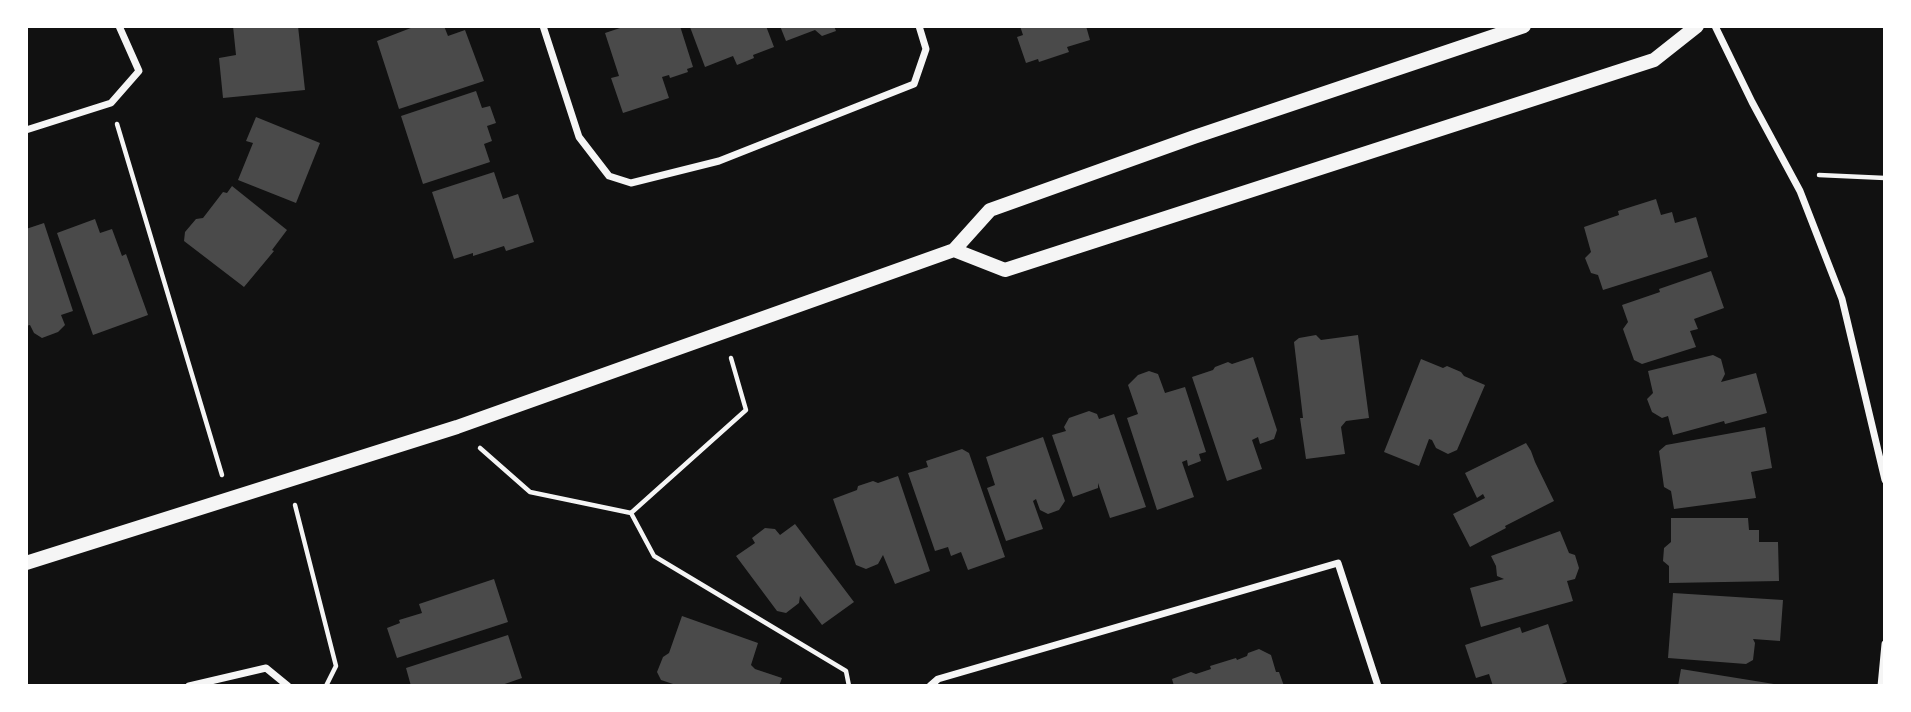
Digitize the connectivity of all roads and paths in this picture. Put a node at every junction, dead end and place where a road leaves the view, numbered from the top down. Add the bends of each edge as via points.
1 (119, 26) edge
2 (543, 26) edge
3 (919, 26) edge
4 (1524, 26) edge
5 (1697, 26) edge
6 (1715, 26) edge
7 (111, 103) junction
8 (26, 130) edge
9 (1885, 178) edge
10 (1800, 191) junction
11 (954, 250) junction
12 (723, 333) junction
13 (457, 427) junction
14 (289, 480) junction
15 (1885, 480) edge
16 (229, 499) junction
17 (631, 513) junction
18 (26, 563) edge
19 (1885, 644) edge
20 (189, 686) edge
21 (288, 686) edge
22 (326, 686) edge
23 (849, 686) edge
24 (930, 686) edge
25 (1378, 686) edge
26 (1881, 686) edge

1 - 7 street via 139,71
2 - 3 street via 579,137 609,176 631,183 719,161 914,84 926,49
4 - 11 main road via 990,210
5 - 11 main road via 1654,60 1005,270
6 - 10 street
7 - 8 street
7 - 16 path
9 - 10 path via 1818,175
10 - 15 street via 1842,299
11 - 12 main road
12 - 13 main road
12 - 17 path via 746,410
13 - 14 main road
13 - 17 path via 530,492
14 - 16 main road
14 - 22 path via 336,666
16 - 18 main road
17 - 23 path via 654,556 846,671
19 - 26 street
20 - 21 street via 266,668
24 - 25 street via 938,679 1338,563

